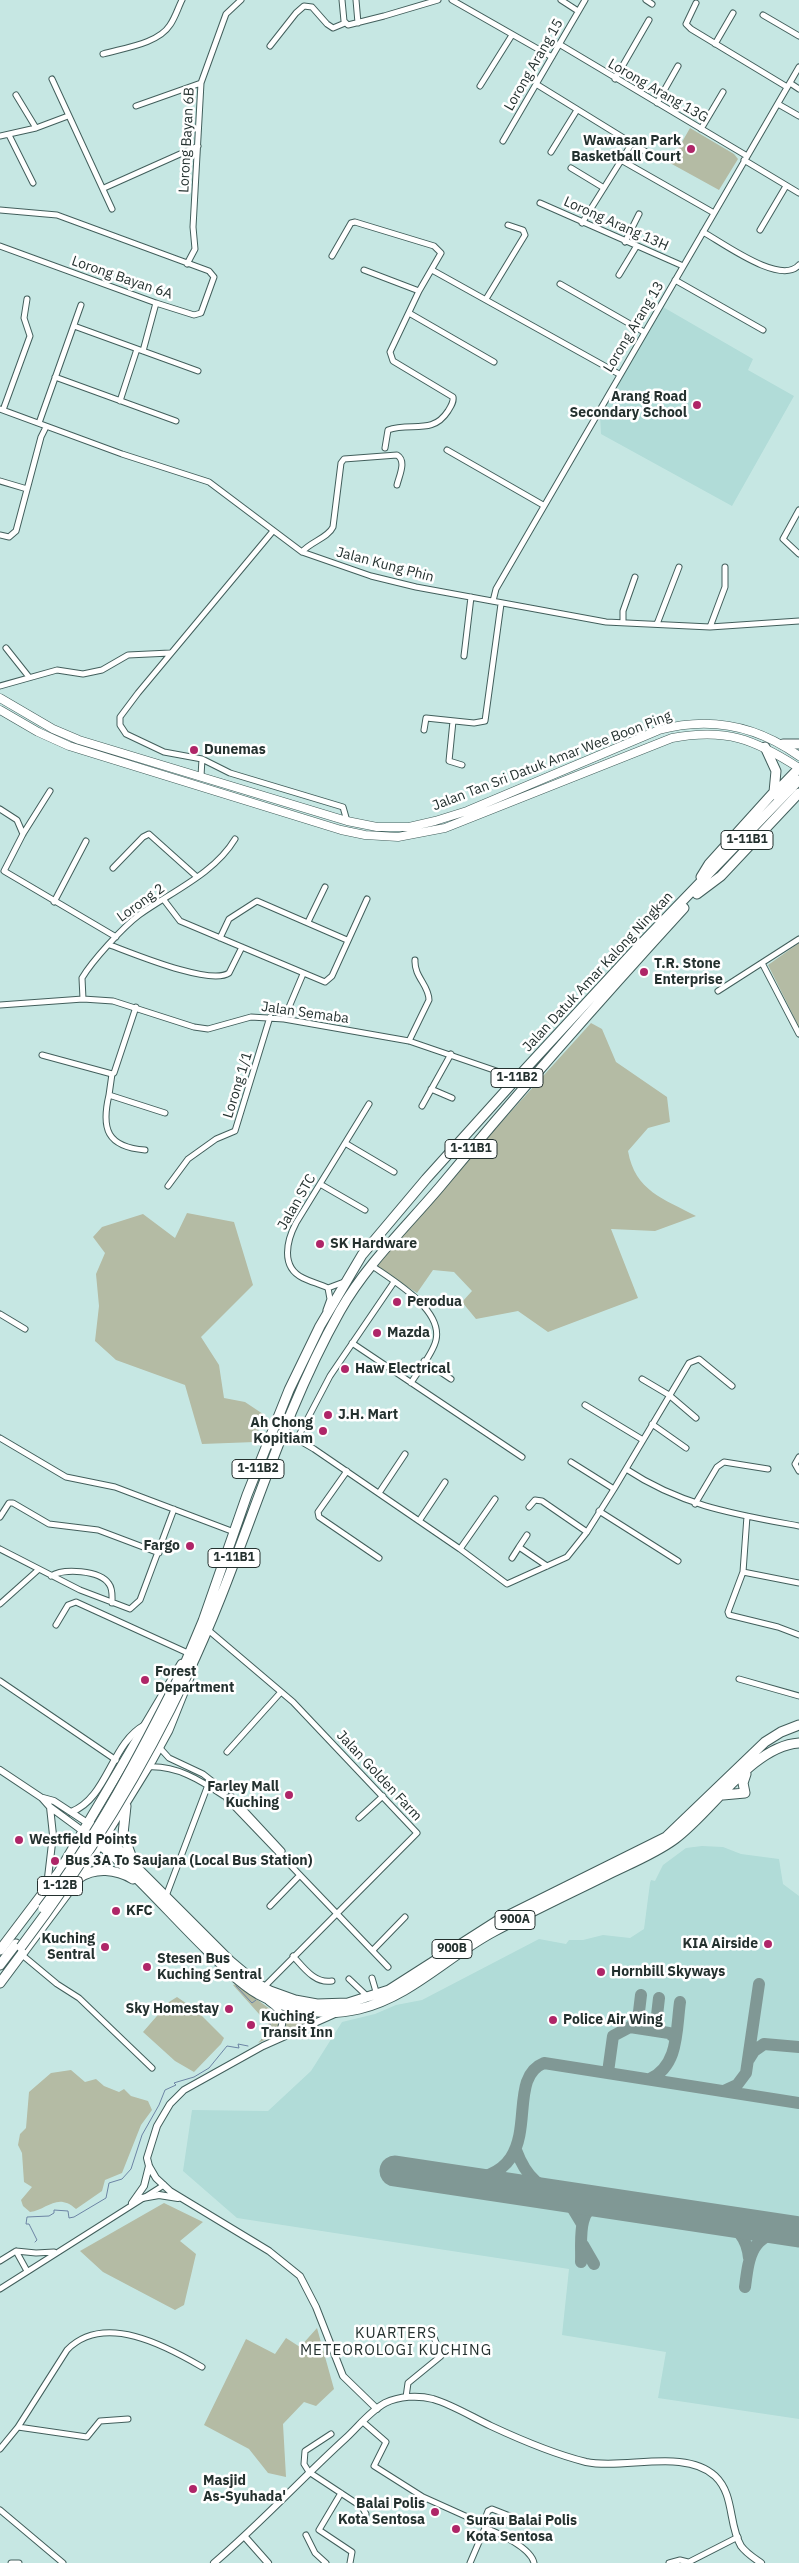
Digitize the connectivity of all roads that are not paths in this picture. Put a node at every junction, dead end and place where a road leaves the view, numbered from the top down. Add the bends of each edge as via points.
1 (182, 0) edge
2 (241, 0) edge
3 (342, 0) edge
4 (356, 0) edge
5 (438, 0) edge
6 (452, 0) edge
7 (561, 0) edge
8 (584, 0) edge
9 (646, 0) edge
10 (696, 3) dead end
11 (652, 4) dead end
12 (578, 11) junction
13 (733, 13) dead end
14 (763, 15) dead end
15 (649, 20) dead end
16 (345, 23) junction
17 (358, 23) junction
18 (512, 35) junction
19 (799, 36) edge
20 (559, 44) junction
21 (715, 44) junction
22 (270, 46) dead end
23 (103, 54) dead end
24 (552, 57) junction
25 (678, 66) dead end
26 (799, 67) edge
27 (52, 79) dead end
28 (615, 79) junction
29 (201, 83) junction
30 (536, 84) junction
31 (789, 85) junction
32 (480, 86) dead end
33 (799, 89) edge
34 (723, 92) dead end
35 (16, 95) dead end
36 (656, 103) junction
37 (778, 104) junction
38 (136, 106) dead end
39 (577, 110) junction
40 (68, 116) junction
41 (799, 116) edge
42 (36, 128) junction
43 (700, 129) junction
44 (9, 135) junction
45 (0, 136) edge
46 (503, 141) dead end
47 (632, 143) junction
48 (198, 146) junction
49 (551, 152) dead end
50 (656, 158) dead end
51 (746, 158) junction
52 (622, 160) junction
53 (571, 168) dead end
54 (33, 183) dead end
55 (786, 186) junction
56 (104, 188) junction
57 (604, 188) junction
58 (799, 193) edge
59 (540, 203) dead end
60 (112, 209) dead end
61 (0, 210) edge
62 (714, 213) junction
63 (639, 214) dead end
64 (582, 223) junction
65 (508, 225) dead end
66 (760, 230) dead end
67 (703, 232) junction
68 (625, 242) junction
69 (0, 246) edge
70 (636, 247) junction
71 (332, 256) dead end
72 (187, 264) junction
73 (798, 265) edge
74 (683, 266) junction
75 (364, 270) dead end
76 (432, 270) junction
77 (619, 275) dead end
78 (675, 280) junction
79 (560, 284) dead end
80 (419, 291) junction
81 (27, 299) dead end
82 (486, 299) junction
83 (156, 303) junction
84 (81, 305) dead end
85 (409, 313) junction
86 (74, 326) junction
87 (763, 330) dead end
88 (644, 332) junction
89 (137, 349) junction
90 (143, 351) junction
91 (494, 362) dead end
92 (198, 372) dead end
93 (618, 374) junction
94 (55, 377) junction
95 (120, 401) junction
96 (2, 410) edge
97 (176, 421) dead end
98 (38, 423) junction
99 (46, 427) junction
100 (385, 448) dead end
101 (447, 450) dead end
102 (0, 481) edge
103 (397, 485) dead end
104 (27, 489) junction
105 (543, 505) junction
106 (799, 510) edge
107 (273, 531) junction
108 (0, 535) edge
109 (302, 552) junction
110 (799, 554) edge
111 (679, 567) dead end
112 (725, 567) dead end
113 (635, 577) dead end
114 (471, 598) junction
115 (493, 602) junction
116 (501, 604) junction
117 (799, 621) edge
118 (623, 622) junction
119 (657, 624) junction
120 (710, 628) junction
121 (6, 648) dead end
122 (170, 653) junction
123 (464, 656) dead end
124 (29, 677) junction
125 (0, 686) edge
126 (0, 698) edge
127 (0, 710) edge
128 (453, 721) junction
129 (424, 730) dead end
130 (783, 744) junction
131 (799, 744) edge
132 (765, 747) junction
133 (799, 756) edge
134 (202, 759) junction
135 (462, 765) dead end
136 (799, 768) edge
137 (201, 776) junction
138 (799, 780) edge
139 (799, 787) edge
140 (50, 792) dead end
141 (799, 793) edge
142 (766, 802) junction
143 (799, 804) edge
144 (0, 808) edge
145 (780, 813) junction
146 (348, 822) junction
147 (23, 834) junction
148 (235, 839) dead end
149 (86, 842) dead end
150 (113, 868) dead end
151 (197, 877) junction
152 (325, 888) dead end
153 (695, 892) junction
154 (367, 899) dead end
155 (164, 900) junction
156 (54, 902) junction
157 (308, 922) junction
158 (116, 937) junction
159 (220, 938) junction
160 (799, 938) edge
161 (347, 940) junction
162 (110, 945) junction
163 (242, 946) junction
164 (415, 960) dead end
165 (762, 963) junction
166 (303, 974) junction
167 (718, 991) dead end
168 (83, 999) junction
169 (0, 1005) edge
170 (136, 1007) junction
171 (270, 1017) junction
172 (284, 1018) junction
173 (799, 1034) edge
174 (409, 1041) junction
175 (451, 1054) junction
176 (42, 1055) dead end
177 (112, 1074) junction
178 (517, 1078) junction
179 (431, 1089) junction
180 (109, 1095) junction
181 (452, 1098) dead end
182 (369, 1104) dead end
183 (422, 1106) dead end
184 (165, 1113) dead end
185 (345, 1143) junction
186 (144, 1150) dead end
187 (394, 1172) dead end
188 (426, 1179) junction
189 (320, 1184) junction
190 (168, 1186) dead end
191 (437, 1190) junction
192 (365, 1210) dead end
193 (371, 1265) junction
194 (351, 1274) junction
195 (394, 1282) junction
196 (328, 1288) junction
197 (0, 1314) edge
198 (320, 1326) junction
199 (25, 1329) dead end
200 (352, 1343) junction
201 (424, 1361) junction
202 (451, 1379) dead end
203 (642, 1379) dead end
204 (411, 1383) junction
205 (732, 1386) dead end
206 (669, 1395) junction
207 (585, 1405) dead end
208 (696, 1418) dead end
209 (652, 1424) junction
210 (283, 1431) junction
211 (0, 1438) edge
212 (294, 1438) junction
213 (642, 1440) junction
214 (279, 1441) junction
215 (686, 1448) dead end
216 (405, 1454) dead end
217 (522, 1457) dead end
218 (798, 1458) edge
219 (571, 1462) dead end
220 (626, 1469) junction
221 (768, 1469) dead end
222 (347, 1471) junction
223 (799, 1471) edge
224 (445, 1482) dead end
225 (614, 1489) junction
226 (379, 1493) junction
227 (495, 1499) dead end
228 (694, 1504) junction
229 (529, 1507) dead end
230 (174, 1509) junction
231 (600, 1511) junction
232 (747, 1516) junction
233 (0, 1517) edge
234 (419, 1520) junction
235 (799, 1526) edge
236 (234, 1532) junction
237 (587, 1532) junction
238 (527, 1535) dead end
239 (520, 1547) junction
240 (460, 1549) junction
241 (0, 1550) edge
242 (159, 1552) junction
243 (379, 1558) dead end
244 (512, 1558) dead end
245 (678, 1561) dead end
246 (547, 1566) junction
247 (38, 1570) junction
248 (743, 1572) junction
249 (51, 1576) junction
250 (799, 1583) edge
251 (112, 1603) junction
252 (0, 1604) edge
253 (56, 1625) dead end
254 (207, 1629) junction
255 (799, 1635) edge
256 (192, 1657) junction
257 (739, 1679) dead end
258 (0, 1681) edge
259 (281, 1692) junction
260 (799, 1696) edge
261 (146, 1724) junction
262 (799, 1726) edge
263 (799, 1743) edge
264 (785, 1745) junction
265 (160, 1747) junction
266 (229, 1749) dead end
267 (799, 1749) edge
268 (116, 1760) junction
269 (173, 1761) junction
270 (147, 1767) junction
271 (169, 1768) junction
272 (0, 1770) edge
273 (747, 1771) junction
274 (208, 1785) junction
275 (722, 1795) junction
276 (227, 1796) junction
277 (383, 1796) junction
278 (42, 1798) junction
279 (127, 1801) junction
280 (102, 1802) junction
281 (50, 1807) junction
282 (71, 1812) junction
283 (118, 1814) junction
284 (359, 1818) dead end
285 (86, 1828) junction
286 (79, 1840) junction
287 (103, 1840) junction
288 (136, 1867) junction
289 (300, 1875) junction
290 (77, 1880) junction
291 (143, 1886) junction
292 (47, 1887) junction
293 (166, 1896) junction
294 (270, 1906) dead end
295 (336, 1913) junction
296 (405, 1917) dead end
297 (187, 1918) junction
298 (199, 1942) junction
299 (0, 1950) edge
300 (373, 1950) junction
301 (21, 1954) junction
302 (293, 1956) junction
303 (0, 1965) edge
304 (388, 1967) dead end
305 (0, 1975) edge
306 (372, 1978) dead end
307 (348, 1979) dead end
308 (332, 1981) dead end
309 (0, 1983) edge
310 (264, 1987) junction
311 (250, 1988) junction
312 (372, 1996) junction
313 (338, 2012) junction
314 (276, 2040) junction
315 (152, 2068) dead end
316 (149, 2166) junction
317 (164, 2185) junction
318 (142, 2198) junction
319 (182, 2198) junction
320 (132, 2203) junction
321 (16, 2250) junction
322 (57, 2252) junction
323 (0, 2261) edge
324 (27, 2271) junction
325 (0, 2289) edge
326 (432, 2332) dead end
327 (202, 2367) dead end
328 (406, 2397) junction
329 (377, 2409) junction
330 (128, 2419) dead end
331 (363, 2422) junction
332 (18, 2427) junction
333 (331, 2434) dead end
334 (0, 2449) edge
335 (309, 2472) junction
336 (341, 2493) junction
337 (0, 2510) edge
338 (515, 2518) dead end
339 (365, 2522) dead end
340 (484, 2526) junction
341 (306, 2536) dead end
342 (245, 2537) junction
343 (738, 2537) junction
344 (687, 2562) edge
345 (12, 2563) edge
346 (19, 2563) edge
347 (62, 2563) edge
348 (214, 2563) edge
349 (268, 2563) edge
350 (326, 2563) edge
351 (350, 2563) edge
352 (470, 2563) edge
353 (534, 2563) edge
354 (669, 2563) edge
355 (761, 2563) edge

1 - 23 street via 164,32 155,38
2 - 29 street, Lorong Bayan 6B via 226,14
3 - 16 street
4 - 17 street
5 - 17 street
6 - 18 street
7 - 12 street
8 - 12 street, Lorong Arang 15
9 - 11 street
10 - 21 street via 686,24
12 - 20 street, Lorong Arang 15
13 - 21 street
14 - 19 street
15 - 28 street
16 - 17 street
16 - 22 street via 334,28 326,24 312,7 304,6
18 - 24 street
18 - 32 street
20 - 24 street, Lorong Arang 15
20 - 28 street, Lorong Arang 13G
21 - 31 street
24 - 30 street, Lorong Arang 15
25 - 36 street
26 - 31 street, Lorong Arang 13
27 - 40 street
28 - 36 street, Lorong Arang 13G
29 - 38 street
29 - 48 street, Lorong Bayan 6B
30 - 39 street
30 - 46 street, Lorong Arang 15
31 - 33 street
31 - 37 street, Lorong Arang 13
34 - 43 street
35 - 42 street
36 - 43 street, Lorong Arang 13G
37 - 41 street
37 - 51 street, Lorong Arang 13
39 - 47 street
39 - 49 street
40 - 42 street
40 - 56 street
42 - 44 street
43 - 51 street, Lorong Arang 13G
44 - 45 street
44 - 54 street
47 - 50 street
47 - 52 street
48 - 56 street
48 - 72 street, Lorong Bayan 6B via 193,227 195,250
51 - 55 street, Lorong Arang 13G
51 - 62 street, Lorong Arang 13
52 - 57 street
52 - 62 street
53 - 57 street
55 - 58 street, Lorong Arang 13G
55 - 66 street
56 - 60 street
57 - 64 street
59 - 64 street, Lorong Arang 13H
61 - 72 street via 57,215
62 - 67 street, Lorong Arang 13
63 - 68 street
64 - 68 street, Lorong Arang 13H
65 - 82 street via 523,230 525,235
67 - 73 street via 780,273
67 - 74 street, Lorong Arang 13
68 - 70 street, Lorong Arang 13H
69 - 83 street, Lorong Bayan 6A
70 - 74 street, Lorong Arang 13H
70 - 77 street
71 - 76 street via 347,228 355,222 439,249 441,253
72 - 83 street, Lorong Bayan 6A via 209,271 214,277 199,315
74 - 78 street, Lorong Arang 13
75 - 80 street
76 - 80 street
76 - 82 street
78 - 87 street
78 - 88 street, Lorong Arang 13
79 - 88 street
80 - 85 street
81 - 96 street via 24,318 30,336
82 - 93 street
83 - 90 street
84 - 86 street
85 - 91 street
85 - 100 street via 390,352 393,361 454,399 442,421 388,430
86 - 89 street
86 - 94 street
88 - 93 street, Lorong Arang 13
89 - 90 street
89 - 95 street
90 - 92 street
93 - 105 street, Lorong Arang 13
94 - 95 street
94 - 98 street
95 - 97 street
96 - 98 street, Jalan Kung Phin
98 - 99 street, Jalan Kung Phin
99 - 104 street
99 - 107 street, Jalan Kung Phin via 209,482
101 - 105 street
102 - 104 street
103 - 109 street via 402,461 396,455 344,459 333,527
104 - 108 street via 14,535
105 - 115 street, Lorong Arang 13 via 496,589
106 - 110 street via 783,539
107 - 109 street, Jalan Kung Phin
107 - 122 street
109 - 114 street, Jalan Kung Phin via 371,576
111 - 119 street
112 - 120 street via 724,587
113 - 118 street via 622,610
114 - 115 street, Jalan Kung Phin
114 - 123 street
115 - 116 street, Jalan Kung Phin
116 - 118 street, Jalan Kung Phin
116 - 128 street via 485,720 474,723
117 - 120 street, Jalan Kung Phin
118 - 119 street, Jalan Kung Phin
119 - 120 street, Jalan Kung Phin
121 - 124 street
122 - 124 street via 128,655 102,670 83,674 57,670
122 - 134 street via 120,717 120,725 126,734 164,752
124 - 125 street
126 - 137 main road, Jalan Tan Sri Datuk Amar Wee Boon Ping via 53,729
127 - 132 main road, Jalan Tan Sri Datuk Amar Wee Boon Ping via 69,746 342,830 382,836 412,836 460,824 672,738 723,734
128 - 129 street via 426,718
128 - 135 street via 449,761
130 - 131 highway
130 - 133 main road, Jalan Tan Sri Datuk Amar Wee Boon Ping
130 - 146 main road, Jalan Tan Sri Datuk Amar Wee Boon Ping via 746,728 722,724 680,724 435,821 409,827 377,827
132 - 136 main road, Jalan Tan Sri Datuk Amar Wee Boon Ping
132 - 142 highway via 776,771 774,792
134 - 137 street
134 - 146 street via 230,773 344,808
136 - 142 highway
137 - 146 main road, Jalan Tan Sri Datuk Amar Wee Boon Ping
138 - 153 highway, Jalan Datuk Amar Kalong Ningkan / 1-11B2
139 - 153 highway, Jalan Datuk Amar Kalong Ningkan / 1-11B1
140 - 147 street
141 - 145 highway
142 - 153 highway via 709,864
143 - 145 highway
144 - 147 street via 17,820
145 - 153 highway via 722,876
147 - 156 street via 4,871
148 - 151 street, Lorong 2 via 228,851
149 - 156 street
150 - 151 street via 149,834
151 - 155 street, Lorong 2
152 - 157 street
153 - 178 highway, Jalan Datuk Amar Kalong Ningkan / 1-11B2
153 - 191 highway, Jalan Datuk Amar Kalong Ningkan / 1-11B1
154 - 161 street
155 - 158 street, Lorong 2 via 138,916
155 - 159 street via 180,920
156 - 158 street
157 - 159 street via 257,901 229,919
157 - 161 street
158 - 162 street, Lorong 2
159 - 163 street
160 - 165 street
161 - 166 street via 329,980
162 - 163 street via 184,972 219,977 229,973
162 - 168 street, Lorong 2 via 82,978
163 - 166 street
164 - 174 street via 429,1000
165 - 167 street
165 - 173 street
166 - 172 street
168 - 169 street, Jalan Semaba
168 - 170 street, Jalan Semaba
170 - 171 street, Jalan Semaba via 208,1029 251,1017
170 - 177 street
171 - 172 street, Jalan Semaba
171 - 190 street, Lorong 1/1 via 235,1131 216,1139 188,1159
172 - 174 street, Jalan Semaba
174 - 175 street, Jalan Semaba
175 - 178 street, Jalan Semaba
175 - 179 street
176 - 177 street
177 - 180 street
178 - 188 highway, Jalan Datuk Amar Kalong Ningkan / 1-11B2
179 - 181 street
179 - 183 street
180 - 184 street
180 - 186 street via 105,1113 108,1132 120,1145
182 - 185 street, Jalan STC
185 - 187 street
185 - 189 street, Jalan STC
188 - 191 highway via 408,1204 408,1211 416,1210
188 - 194 highway, Jalan Datuk Amar Kalong Ningkan / 1-11B2 via 369,1246
189 - 192 street
189 - 196 street, Jalan STC via 290,1235 288,1258 298,1275
191 - 193 highway, Jalan Datuk Amar Kalong Ningkan / 1-11B1
193 - 195 street
193 - 210 highway, Jalan Datuk Amar Kalong Ningkan / 1-11B1 via 341,1308 314,1357
194 - 196 street via 344,1282
194 - 198 highway, Jalan Datuk Amar Kalong Ningkan / 1-11B2
195 - 200 street
195 - 201 street via 418,1299 437,1331 436,1342
196 - 198 street via 330,1298
197 - 199 street
198 - 236 highway, Jalan Datuk Amar Kalong Ningkan / 1-11B2 via 289,1390
200 - 204 street
200 - 212 street
201 - 202 street
201 - 204 street
203 - 206 street
204 - 217 street
205 - 206 street via 699,1359 694,1359 688,1363
206 - 208 street
206 - 209 street
207 - 213 street
209 - 213 street
209 - 215 street
210 - 212 street
210 - 214 highway, Jalan Datuk Amar Kalong Ningkan / 1-11B1
211 - 230 street via 66,1477 115,1487
212 - 214 street
212 - 222 street
213 - 220 street
214 - 254 highway, Jalan Datuk Amar Kalong Ningkan / 1-11B1
216 - 226 street
218 - 223 street via 795,1464
219 - 225 street
220 - 225 street
220 - 228 street via 665,1492
221 - 228 street via 724,1462 717,1467
222 - 226 street
222 - 243 street via 318,1512 319,1517
224 - 234 street
225 - 231 street
226 - 234 street
227 - 240 street
228 - 232 street
229 - 237 street via 535,1500 542,1501
230 - 236 street
230 - 242 street
231 - 237 street
231 - 245 street
232 - 235 street
232 - 248 street
233 - 242 street via 13,1503 49,1524 98,1530
234 - 240 street
236 - 256 highway, Jalan Datuk Amar Kalong Ningkan / 1-11B2
237 - 246 street via 565,1558
238 - 239 street
239 - 244 street
239 - 246 street
240 - 246 street via 508,1584
241 - 247 street
242 - 251 street via 138,1604 126,1608
247 - 249 street
247 - 252 street
248 - 250 street
248 - 255 street via 728,1612 732,1617
249 - 251 street
249 - 251 street via 68,1570 103,1578 110,1585
253 - 256 street via 68,1605 76,1602
254 - 256 highway, Jalan Datuk Amar Kalong Ningkan / 1-11B1
254 - 259 street, Jalan Golden Farm
256 - 261 highway via 177,1669
256 - 265 highway via 186,1688
256 - 287 highway, Jalan Datuk Amar Kalong Ningkan / 1-11B2, bridge via 159,1734
257 - 260 street
258 - 268 street
259 - 266 street
259 - 277 street, Jalan Golden Farm
261 - 268 street via 134,1732
261 - 280 highway
262 - 312 highway, 900B via 765,1742 666,1837 497,1921 405,1980
263 - 264 highway, 900A
264 - 267 highway
264 - 273 highway, 900A via 764,1755
265 - 269 street
265 - 270 highway
268 - 282 street via 86,1803
269 - 271 street via 168,1764
269 - 276 street via 202,1774
270 - 271 street
270 - 279 highway
271 - 274 street
272 - 278 street
273 - 275 highway, 900A
273 - 275 highway via 744,1793
274 - 276 street
274 - 293 street
275 - 313 highway, 900A via 682,1834 662,1847 490,1934 387,2000
276 - 289 street
277 - 284 street
277 - 295 street, Jalan Golden Farm via 417,1833
278 - 281 street
278 - 282 street via 54,1801
279 - 283 highway
279 - 288 highway via 123,1834
280 - 283 highway via 108,1815
280 - 285 highway
281 - 285 street
281 - 292 street via 53,1835
282 - 285 street
283 - 287 highway
285 - 286 highway
285 - 287 highway, 900B
286 - 287 highway
286 - 292 highway
287 - 288 highway, 900B
287 - 290 highway
287 - 291 highway, 900A
287 - 303 highway, 1-12B, bridge via 61,1885
287 - 305 highway, bridge
288 - 293 highway, 900B
289 - 294 street
289 - 295 street
290 - 291 highway via 90,1872 107,1871 124,1874
290 - 301 highway
291 - 298 highway, 900A
292 - 299 highway
293 - 297 highway, 900B
295 - 300 street
295 - 302 street, Jalan Golden Farm
296 - 300 street
297 - 298 highway via 200,1936
297 - 310 highway, 900B via 230,1961
298 - 311 highway, 900A
300 - 304 street
301 - 309 highway
301 - 315 street via 79,1998
302 - 308 street via 317,1980
302 - 310 street, Jalan Golden Farm
306 - 312 street
307 - 312 street
310 - 312 highway, 900B via 285,1997 317,2004 336,2004
311 - 313 highway, 900A via 285,2006 312,2012
311 - 314 street via 280,2012 283,2027
313 - 314 street
314 - 316 street via 191,2086 170,2104 152,2139 147,2158
316 - 317 street
316 - 320 street via 144,2186
317 - 318 street
317 - 319 street
318 - 319 street via 159,2195
318 - 320 street
319 - 329 street via 269,2251 300,2276 343,2376
320 - 322 street
321 - 322 street
321 - 323 street
321 - 324 street
322 - 324 street
324 - 325 street
326 - 328 street via 440,2356 408,2383
327 - 332 street via 129,2334 92,2336 78,2341 68,2350
328 - 329 street via 389,2401
328 - 343 street via 446,2404 528,2443 585,2462 620,2465 671,2462 707,2471 724,2489
329 - 331 street
330 - 332 street via 100,2421 87,2437
331 - 335 street
331 - 340 street via 386,2442 373,2465 423,2497
332 - 334 street
333 - 335 street via 305,2451 304,2464
335 - 336 street
335 - 342 street
336 - 339 street via 362,2507 366,2514
336 - 351 street via 319,2530 352,2552
337 - 347 street
338 - 340 street via 488,2511
340 - 352 street
340 - 353 street via 524,2550
341 - 350 street via 315,2554
342 - 348 street
342 - 349 street
343 - 344 street
343 - 355 street via 741,2546
344 - 354 street
345 - 346 street

